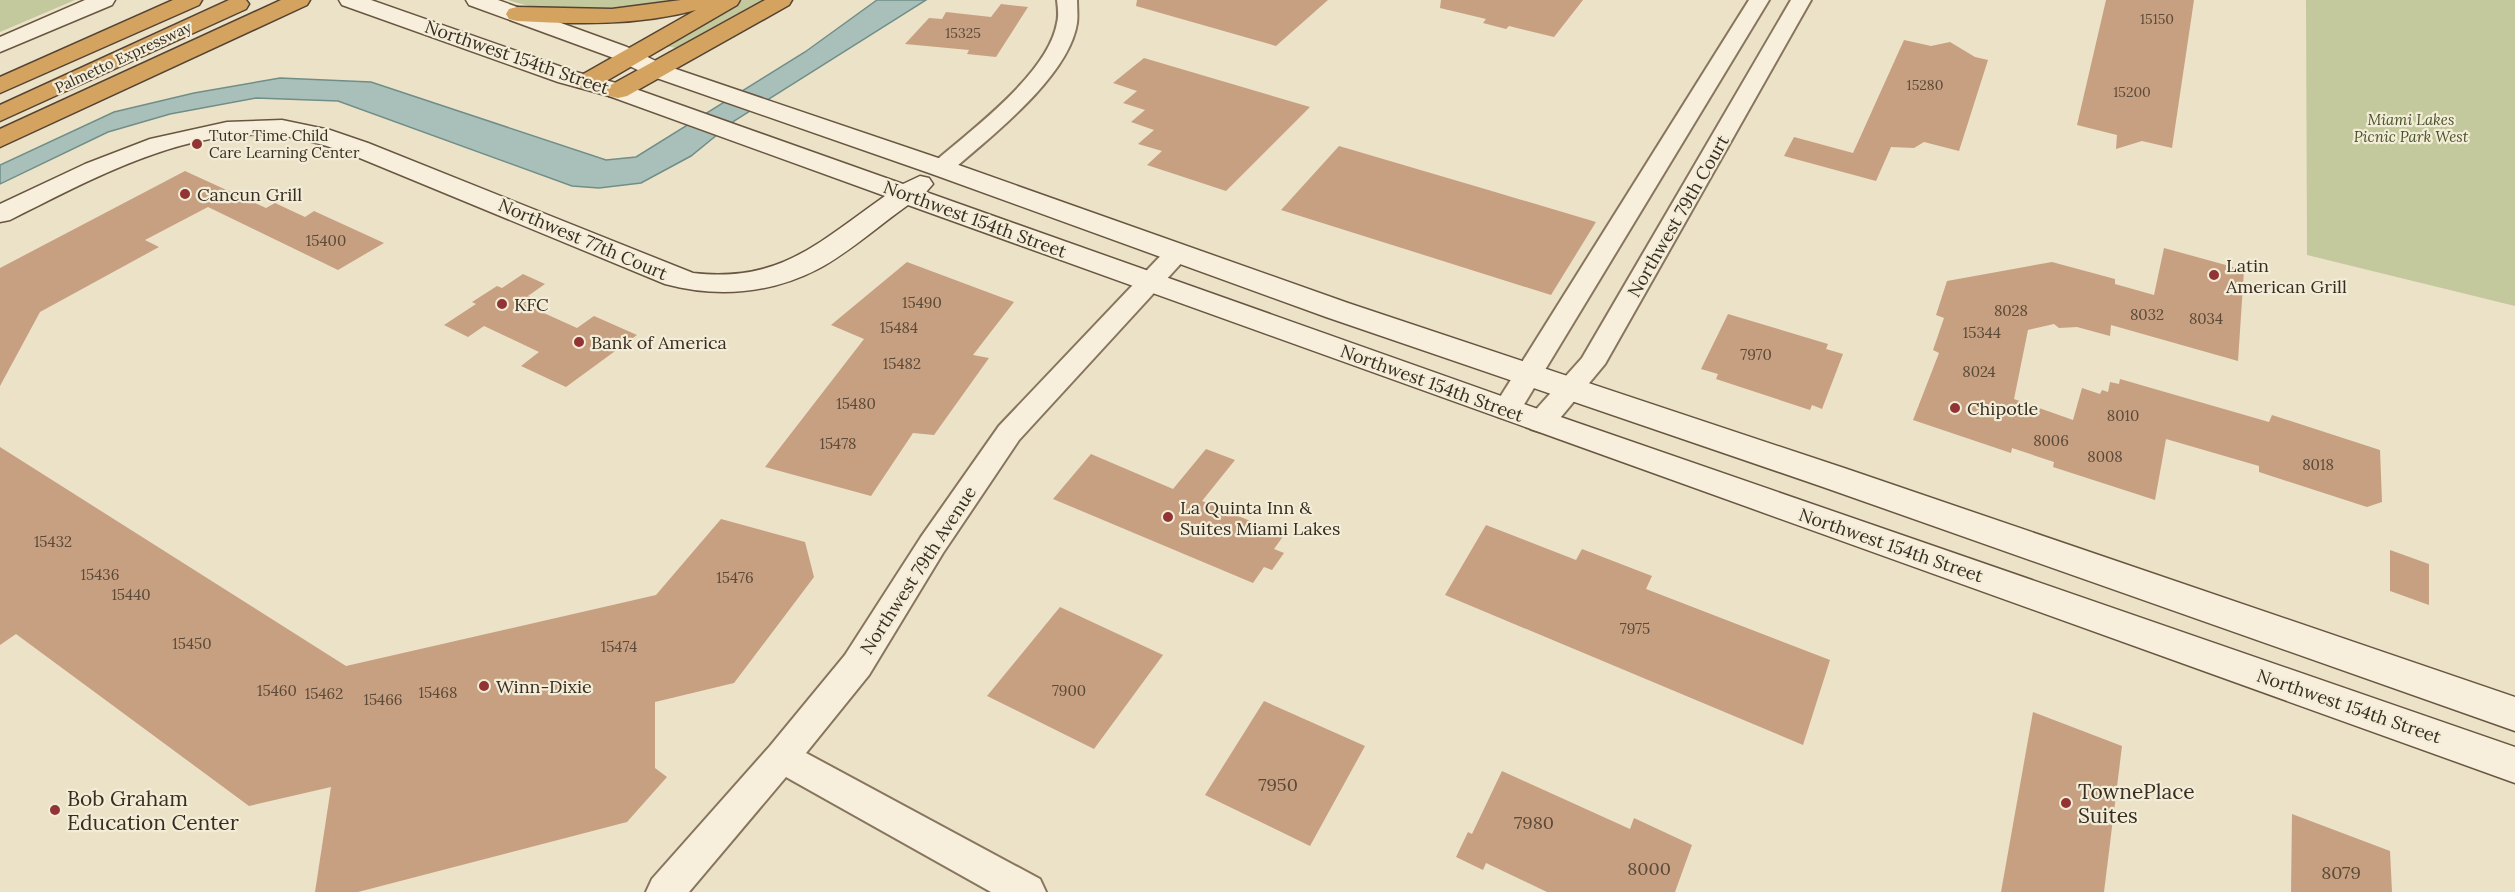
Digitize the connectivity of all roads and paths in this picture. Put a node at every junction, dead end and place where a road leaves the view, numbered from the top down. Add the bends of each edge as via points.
1 (104, 0) edge
2 (165, 0) edge
3 (191, 0) edge
4 (246, 0) edge
5 (299, 0) edge
6 (350, 0) edge
7 (477, 0) edge
8 (706, 0) edge
9 (729, 0) edge
10 (781, 0) edge
11 (1067, 0) edge
12 (1759, 0) edge
13 (1801, 0) edge
14 (517, 14) junction
15 (0, 45) edge
16 (630, 57) junction
17 (656, 70) junction
18 (0, 75) edge
19 (587, 82) junction
20 (0, 86) edge
21 (618, 91) junction
22 (0, 114) edge
23 (0, 139) edge
24 (941, 168) junction
25 (907, 194) junction
26 (0, 214) edge
27 (1177, 253) junction
28 (1149, 281) junction
29 (1527, 375) junction
30 (1570, 390) junction
31 (1507, 409) junction
32 (1542, 422) junction
33 (2515, 714) edge
34 (782, 757) junction
35 (2515, 765) edge
36 (665, 892) edge
37 (1027, 892) edge

1 - 15 main road
2 - 18 highway
3 - 20 highway, Palmetto Expressway
4 - 22 highway, Palmetto Expressway
5 - 23 highway
6 - 19 main road, Northwest 154th Street
7 - 14 main road, Northwest 154th Street
8 - 14 highway via 613,17
9 - 16 highway
10 - 17 highway
11 - 24 street, Northwest 77th Court via 1066,27 1051,61 1021,96
12 - 29 street
13 - 30 street, Northwest 79th Court via 1592,364
14 - 16 main road, Northwest 154th Street
16 - 17 main road, Northwest 154th Street
16 - 19 highway
17 - 21 highway
17 - 24 main road, Northwest 154th Street
19 - 21 main road, Northwest 154th Street
21 - 25 main road, Northwest 154th Street
24 - 25 main road, Northwest 77th Court
24 - 27 main road, Northwest 154th Street
25 - 26 main road, Northwest 77th Court via 810,262 747,284 696,284 675,278 492,200 331,138 273,128 226,130 140,151
25 - 28 main road, Northwest 154th Street
27 - 28 street, Northwest 79th Avenue
27 - 29 main road, Northwest 154th Street
28 - 31 main road, Northwest 154th Street
28 - 34 street, Northwest 79th Avenue via 1010,433 932,545 857,665
29 - 30 main road, Northwest 154th Street
29 - 31 street
30 - 32 street, Northwest 79th Court
30 - 33 main road, Northwest 154th Street via 1836,478
31 - 32 main road, Northwest 154th Street
32 - 35 main road, Northwest 154th Street
34 - 36 street, Northwest 79th Avenue
34 - 37 street

